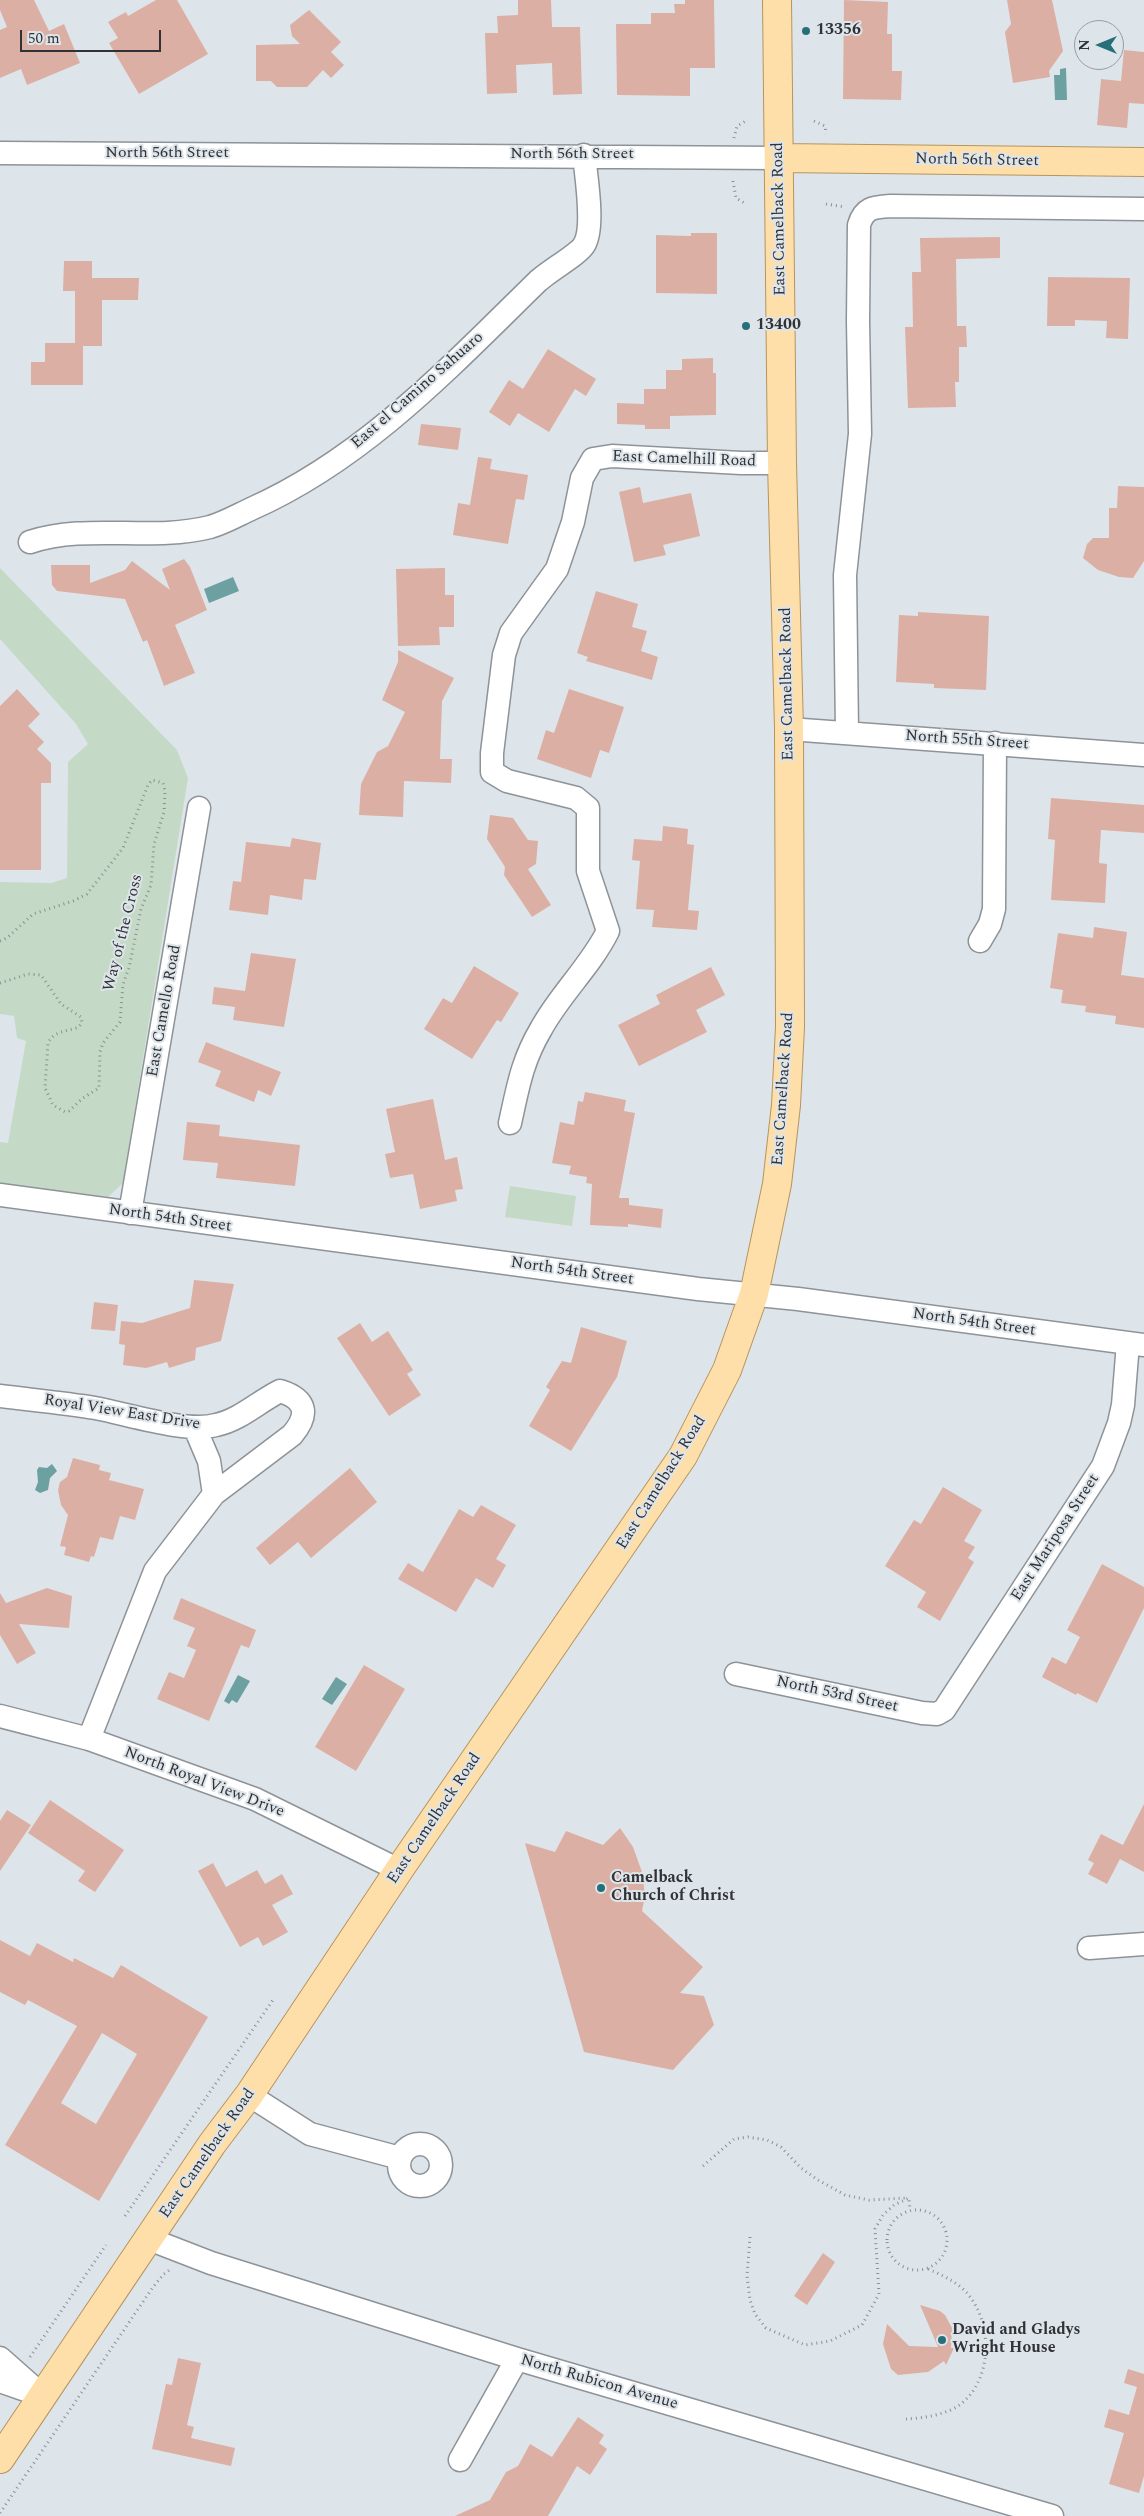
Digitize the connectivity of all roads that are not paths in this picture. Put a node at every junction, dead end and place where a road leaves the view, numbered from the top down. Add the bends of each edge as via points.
1 (777, 0) edge
2 (0, 153) edge
3 (584, 155) junction
4 (779, 158) junction
5 (1144, 162) edge
6 (1144, 209) edge
7 (782, 463) junction
8 (30, 542) dead end
9 (789, 729) junction
10 (847, 732) junction
11 (995, 743) junction
12 (1144, 755) edge
13 (199, 808) dead end
14 (980, 941) dead end
15 (510, 1123) dead end
16 (0, 1195) edge
17 (130, 1214) junction
18 (754, 1294) junction
19 (1136, 1344) edge
20 (0, 1396) edge
21 (195, 1428) junction
22 (214, 1494) junction
23 (736, 1674) dead end
24 (938, 1714) joint
25 (0, 1716) edge
26 (89, 1739) junction
27 (399, 1870) junction
28 (1144, 1944) edge
29 (1088, 1948) dead end
30 (249, 2095) junction
31 (400, 2158) dead end
32 (150, 2239) junction
33 (0, 2358) edge
34 (517, 2359) junction
35 (0, 2381) edge
36 (42, 2396) junction
37 (0, 2459) edge
38 (460, 2460) dead end
39 (1052, 2516) edge

1 - 4 main road, East Camelback Road
2 - 3 street, North 56th Street
3 - 4 street, North 56th Street
3 - 8 street, East el Camino Sahuaro via 589,228 584,246 544,275 453,364 373,435 326,470 211,527 169,534 82,533 50,536
4 - 5 main road, North 56th Street
4 - 7 main road, East Camelback Road
6 - 10 street via 890,206 868,209 861,216 858,321 860,434 845,575
7 - 9 main road, East Camelback Road
7 - 15 street, East Camelhill Road via 612,456 593,459 582,478 573,522 557,569 511,633 504,654 492,772 507,781 576,798 588,808 588,871 608,931 600,947 541,1027 523,1063
9 - 10 street, North 55th Street
9 - 18 main road, East Camelback Road via 789,1070 777,1184
10 - 11 street, North 55th Street
11 - 12 street, North 55th Street
11 - 14 street via 994,909
13 - 17 street, East Camello Road
16 - 17 street, North 54th Street
17 - 18 street, North 54th Street
18 - 19 street, North 54th Street
18 - 27 main road, East Camelback Road via 727,1370 682,1456
19 - 24 street, East Mariposa Street via 1119,1423 1103,1466 948,1704
20 - 21 street, Royal View East Drive via 94,1408
21 - 22 street via 209,1461
21 - 22 street, Royal View East Drive via 217,1425 245,1414 263,1399 280,1391 295,1396 303,1409 302,1423 292,1435
22 - 26 street via 155,1572
23 - 24 street, North 53rd Street
25 - 26 street, North Royal View Drive
26 - 27 street, North Royal View Drive via 255,1799
27 - 30 main road, East Camelback Road
28 - 29 street
30 - 31 street via 310,2134
30 - 32 main road, East Camelback Road via 212,2144
32 - 34 street, North Rubicon Avenue via 211,2263
32 - 36 main road, East Camelback Road
33 - 36 street
34 - 38 street
34 - 39 street, North Rubicon Avenue
35 - 36 street
36 - 37 main road, East Camelback Road

